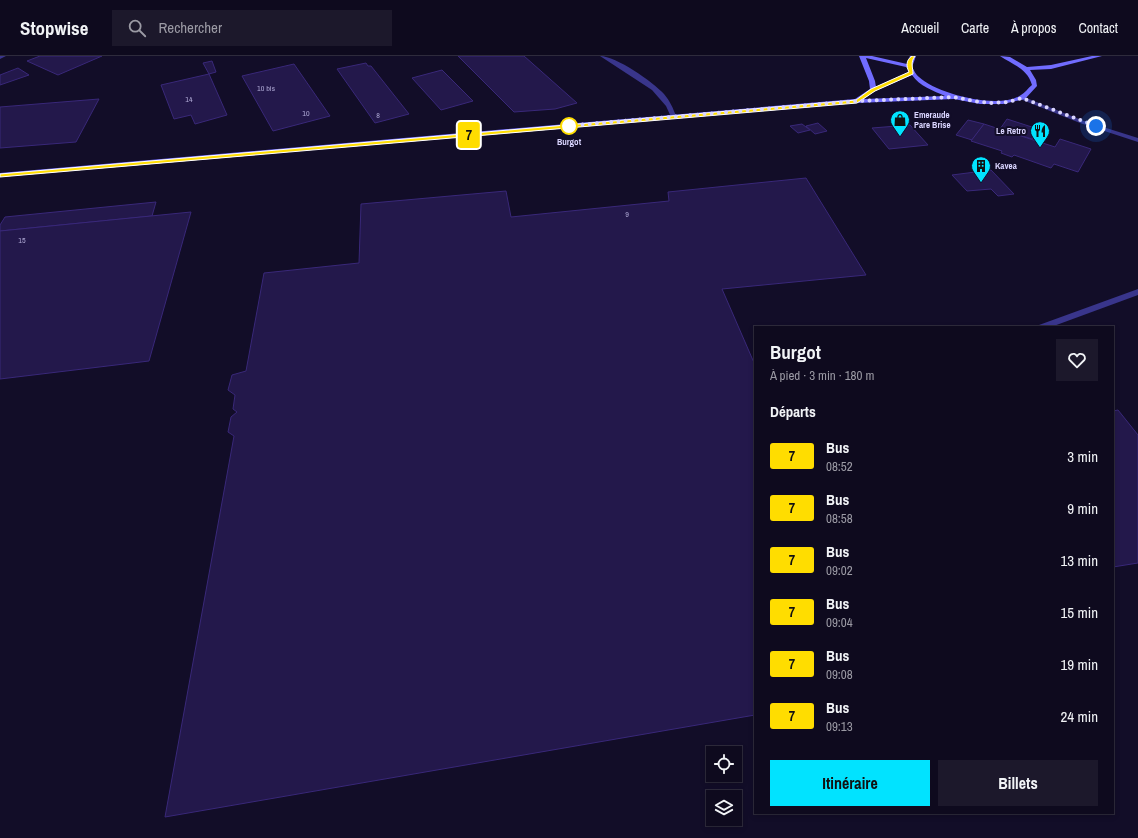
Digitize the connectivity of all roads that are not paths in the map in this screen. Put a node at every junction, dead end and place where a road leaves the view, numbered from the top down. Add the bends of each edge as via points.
1 (3, 56) edge
2 (603, 56) edge
3 (863, 56) edge
4 (913, 56) edge
5 (1003, 56) edge
6 (1099, 56) edge
7 (0, 57) edge
8 (909, 66) junction
9 (1026, 69) junction
10 (912, 73) junction
11 (873, 90) junction
12 (954, 97) junction
13 (1022, 98) junction
14 (857, 101) junction
15 (673, 116) junction
16 (1138, 140) edge
17 (0, 175) edge
18 (1138, 292) edge
19 (1045, 326) edge

1 - 7 street
2 - 15 street via 654,87 665,98
3 - 8 street
3 - 11 street
4 - 8 street
5 - 9 street
6 - 9 street
8 - 10 street
9 - 13 street via 1033,77 1035,85 1032,93
10 - 11 street
10 - 12 street via 928,86
11 - 14 street
12 - 13 street via 992,103
12 - 14 street
13 - 16 street via 1082,122
14 - 15 street
15 - 17 street
18 - 19 street

